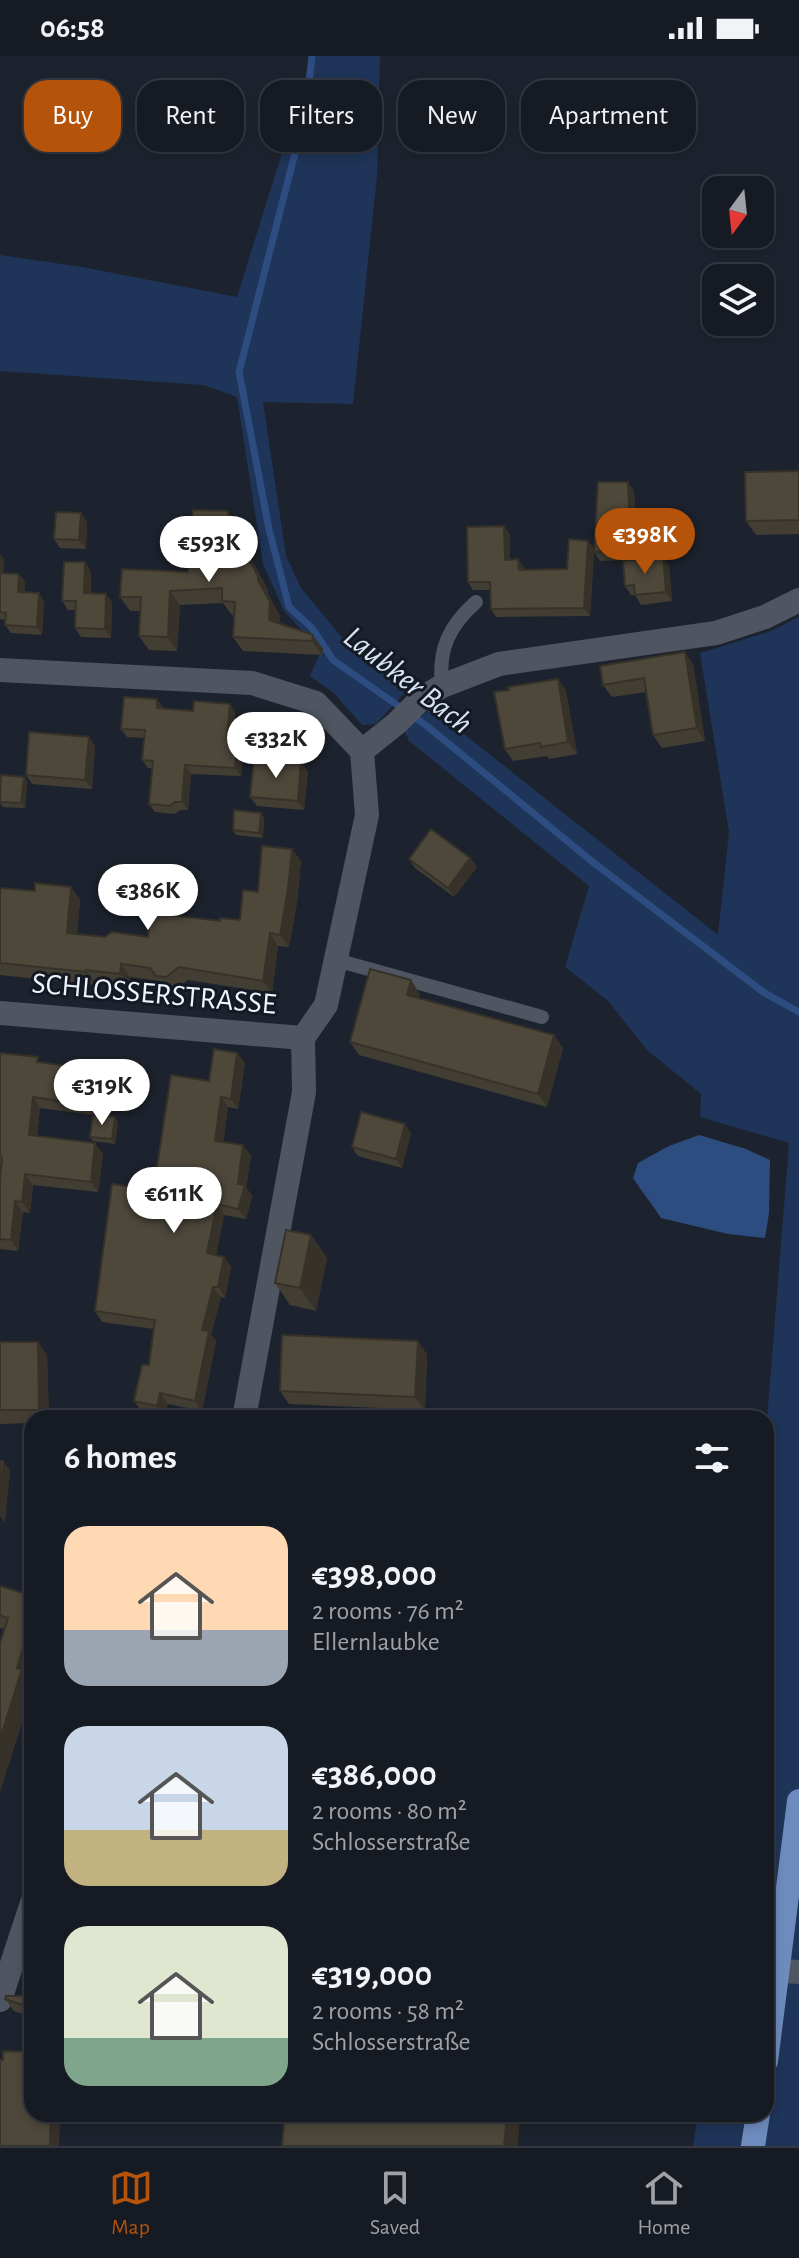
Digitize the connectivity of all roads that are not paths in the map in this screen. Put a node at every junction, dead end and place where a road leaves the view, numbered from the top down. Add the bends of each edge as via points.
1 (799, 600) edge
2 (476, 602) dead end
3 (0, 670) edge
4 (442, 686) junction
5 (362, 751) junction
6 (336, 960) junction
7 (0, 1013) edge
8 (542, 1017) dead end
9 (303, 1038) junction
10 (245, 1410) edge
11 (799, 1801) edge
12 (24, 1930) edge
13 (774, 1970) edge
14 (799, 1972) edge
15 (774, 1998) edge
16 (0, 2000) edge
17 (757, 2122) edge
18 (753, 2146) edge

1 - 4 street via 716,633 499,664
2 - 4 lane via 448,637 442,653
3 - 5 street via 252,683 316,703
4 - 5 street
5 - 6 street via 367,815
6 - 8 lane
6 - 9 street via 326,1005
7 - 9 street, SCHLOSSERSTRASSE
9 - 10 street via 304,1092
11 - 15 main road
12 - 16 street
13 - 14 street
17 - 18 main road

